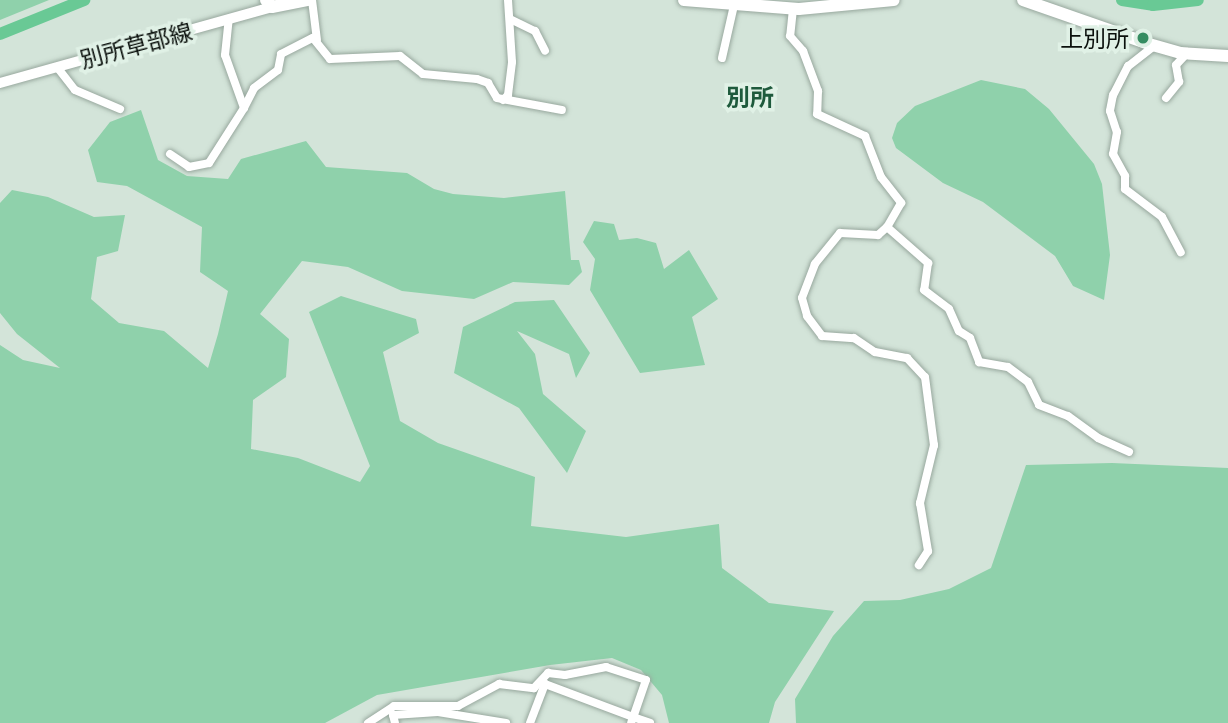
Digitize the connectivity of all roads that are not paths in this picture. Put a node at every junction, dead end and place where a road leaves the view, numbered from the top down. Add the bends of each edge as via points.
1 (310, 0) edge
2 (508, 0) edge
3 (684, 0) edge
4 (894, 0) edge
5 (1028, 1) edge
6 (269, 4) edge
7 (734, 5) junction
8 (793, 9) junction
9 (229, 19) junction
10 (510, 19) junction
11 (317, 40) junction
12 (1154, 46) junction
13 (545, 51) dead end
14 (1187, 53) junction
15 (1228, 56) edge
16 (722, 58) dead end
17 (57, 67) junction
18 (0, 83) edge
19 (1166, 98) dead end
20 (503, 100) junction
21 (244, 108) junction
22 (120, 109) dead end
23 (562, 110) dead end
24 (170, 154) dead end
25 (887, 227) junction
26 (1181, 252) dead end
27 (1129, 452) dead end
28 (919, 565) dead end
29 (632, 720) edge
30 (368, 723) edge
31 (395, 723) edge
32 (506, 723) edge
33 (530, 723) edge
34 (650, 723) edge

1 - 6 main road
1 - 11 street
2 - 10 street
3 - 7 main road
4 - 8 main road
5 - 12 main road
6 - 9 main road, 別所草部線
7 - 8 main road
7 - 16 street
8 - 25 street via 790,36 803,51 816,85 818,117 864,136 881,177 900,198
9 - 17 main road, 別所草部線
9 - 21 street via 225,55
10 - 13 street via 535,31
10 - 20 street via 512,62 508,95
11 - 20 street via 330,59 400,56 423,74 484,81
11 - 21 street via 281,54 278,69 259,82
12 - 14 main road
12 - 26 street via 1128,66 1113,95 1111,119 1117,132 1113,154 1125,176 1125,189 1161,217
14 - 15 main road
14 - 19 street via 1176,65 1180,82
17 - 18 main road, 別所草部線
17 - 22 street via 75,90
20 - 23 street
21 - 24 street via 209,163 189,167
25 - 27 street via 910,251 925,258 929,269 924,290 948,309 959,331 970,338 979,362 1008,367 1028,382 1039,405 1068,416 1098,438
25 - 28 street via 878,236 840,233 820,256 802,298 807,316 822,336 854,338 875,352 907,358 925,377 934,445 920,503 928,524 928,551
29 - 30 street via 646,680 606,667 565,676 548,673 534,688 499,684 458,706 394,706
29 - 33 street via 545,684
29 - 34 street
31 - 32 street via 393,715 438,712

